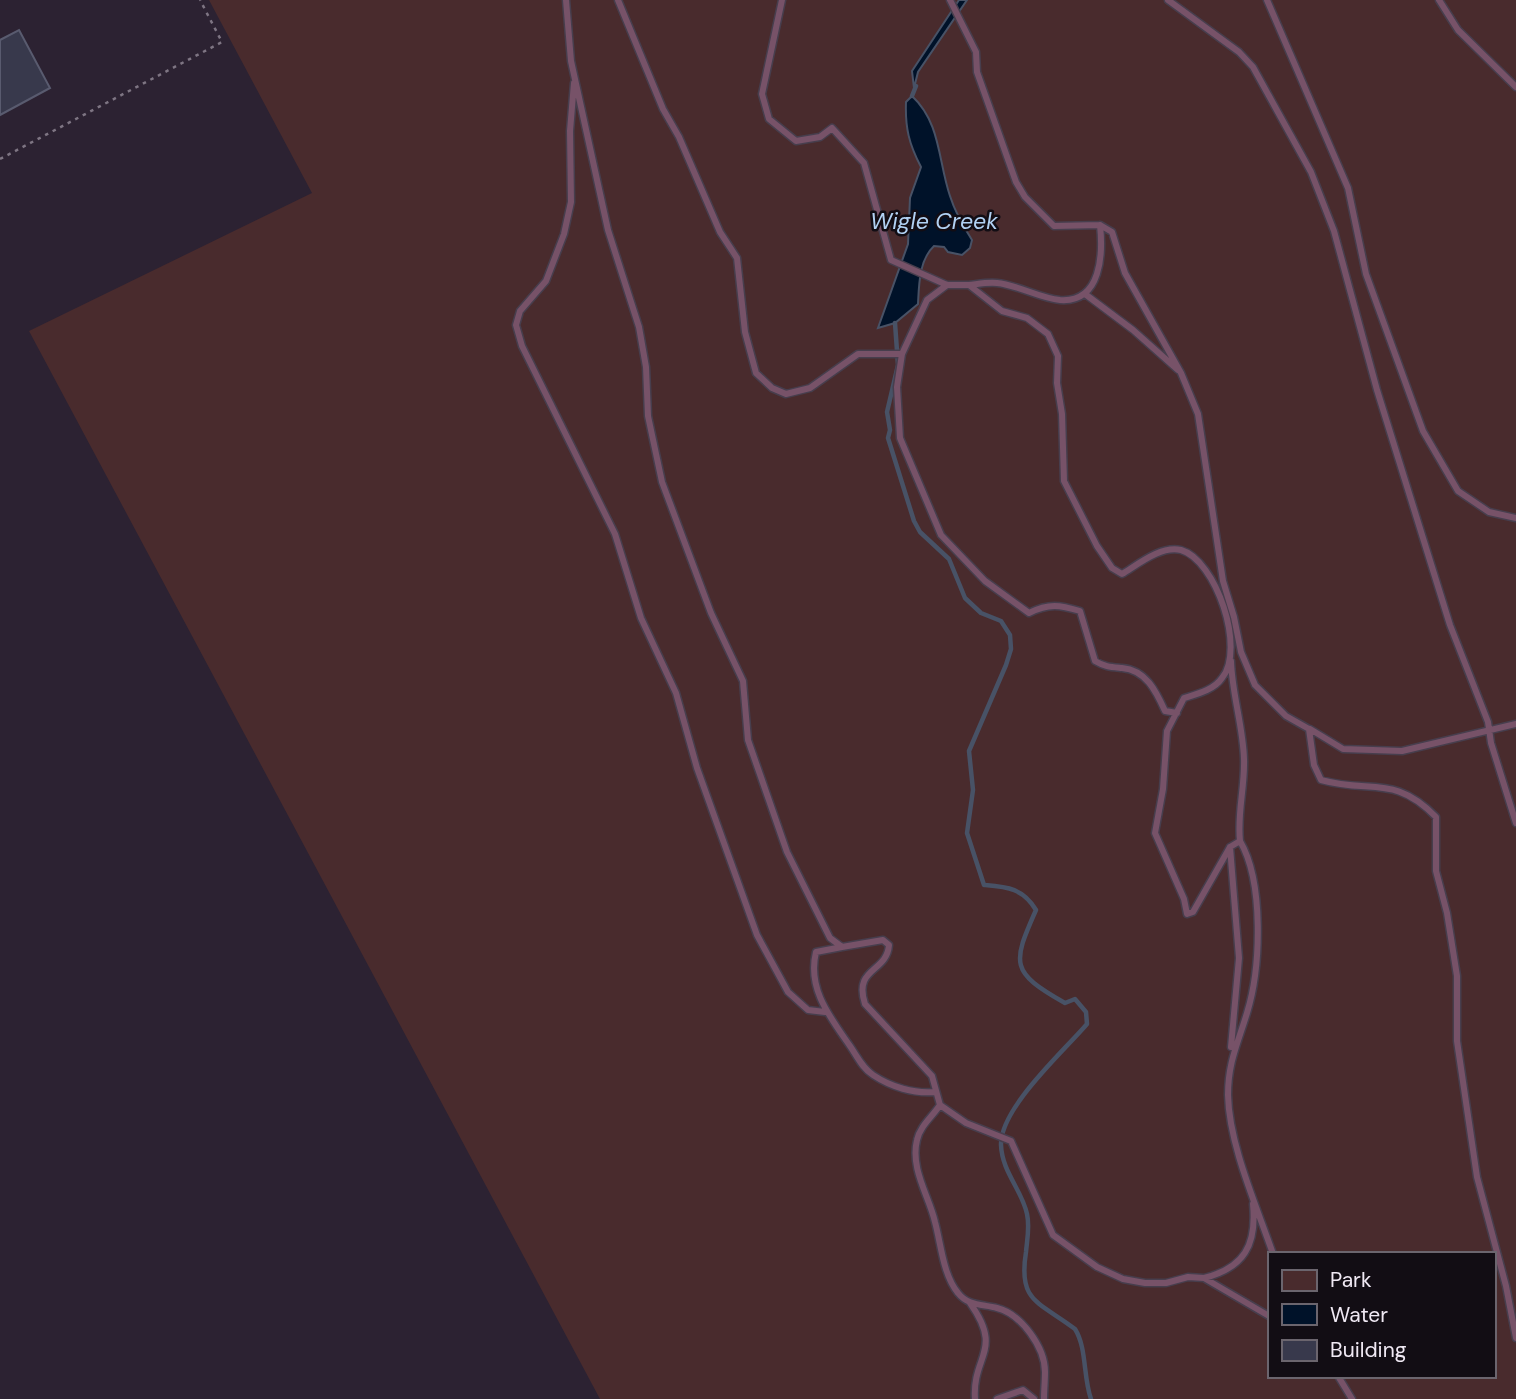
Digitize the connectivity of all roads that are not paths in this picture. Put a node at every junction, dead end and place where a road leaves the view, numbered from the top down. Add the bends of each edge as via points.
1 (566, 0) edge
2 (618, 0) edge
3 (782, 0) edge
4 (950, 0) edge
5 (1168, 0) edge
6 (1267, 0) edge
7 (1439, 0) edge
8 (575, 78) junction
9 (1516, 87) edge
10 (1100, 225) junction
11 (947, 285) junction
12 (969, 285) junction
13 (1085, 294) junction
14 (902, 355) junction
15 (1181, 373) junction
16 (1516, 518) edge
17 (1230, 652) junction
18 (1177, 713) junction
19 (1516, 724) edge
20 (1309, 729) junction
21 (1489, 732) junction
22 (1516, 823) edge
23 (1240, 841) junction
24 (1230, 847) junction
25 (842, 947) junction
26 (825, 1013) junction
27 (1230, 1055) junction
28 (935, 1092) junction
29 (940, 1105) junction
30 (1252, 1192) junction
31 (1272, 1252) edge
32 (1204, 1278) junction
33 (970, 1303) junction
34 (1268, 1315) edge
35 (1516, 1338) edge
36 (1339, 1378) edge
37 (975, 1399) edge
38 (997, 1399) edge
39 (1034, 1399) edge
40 (1044, 1399) edge
41 (1352, 1399) edge

1 - 8 lane
2 - 14 lane via 663,109 720,232 737,258 745,332 756,373 786,394 810,388 858,354
3 - 11 lane via 761,94 769,119 796,141 820,137 832,128 863,163 891,260
4 - 10 lane via 976,52 977,72 995,129 1025,197 1054,226
5 - 21 lane via 1253,67 1311,172 1334,231 1377,390 1450,625
6 - 16 lane via 1348,188 1366,274 1423,431 1458,491 1489,512
7 - 9 lane via 1458,30
8 - 25 lane via 608,230 639,327 648,416 662,482 711,613 743,681 748,740 787,852 830,938
8 - 26 lane via 569,131 571,202 564,234 546,281 520,311 516,325 522,346 615,534 641,618 676,693 697,768 757,935 788,992 808,1010
10 - 13 lane via 1103,252 1096,278
10 - 15 lane via 1112,232 1125,273
11 - 12 lane
11 - 14 lane via 927,299
12 - 13 lane via 995,283 1062,300
12 - 17 lane via 1002,312 1027,318 1048,334 1058,356 1064,481 1112,568 1122,574 1162,552 1179,550 1196,558 1215,584 1228,621
13 - 15 lane
14 - 18 lane via 897,387 900,438 941,535 1016,606 1029,613 1059,604 1080,611 1095,661 1144,676 1165,711
15 - 20 lane via 1198,414 1223,581 1241,652 1255,685 1286,716
17 - 18 lane via 1223,678 1204,692 1184,698
17 - 23 lane via 1243,731 1243,790 1237,817
18 - 24 lane via 1167,731 1155,833 1187,914 1193,912
19 - 21 lane
20 - 21 lane via 1343,749 1375,751 1434,745
20 - 35 lane via 1321,780 1405,792 1436,817 1436,870 1457,976 1457,1041 1477,1177
21 - 22 lane
23 - 24 lane
23 - 27 lane via 1249,857 1256,891 1258,939 1248,1011
24 - 27 lane via 1239,958
25 - 26 lane via 816,953 813,966
25 - 28 lane via 883,940 889,945 889,952 864,977 860,989 875,1017 933,1076
26 - 28 lane via 871,1074 892,1086 922,1094
27 - 30 lane via 1228,1097
28 - 29 lane
29 - 32 lane via 966,1123 1011,1141 1053,1235 1097,1267 1145,1283
29 - 33 lane via 917,1139 917,1165 947,1270 958,1293
30 - 31 lane
30 - 32 lane via 1255,1225 1250,1243 1238,1263
32 - 34 lane
33 - 37 lane via 987,1332
33 - 40 lane via 1000,1308 1026,1329 1042,1356
36 - 41 lane
38 - 39 lane via 1023,1390

